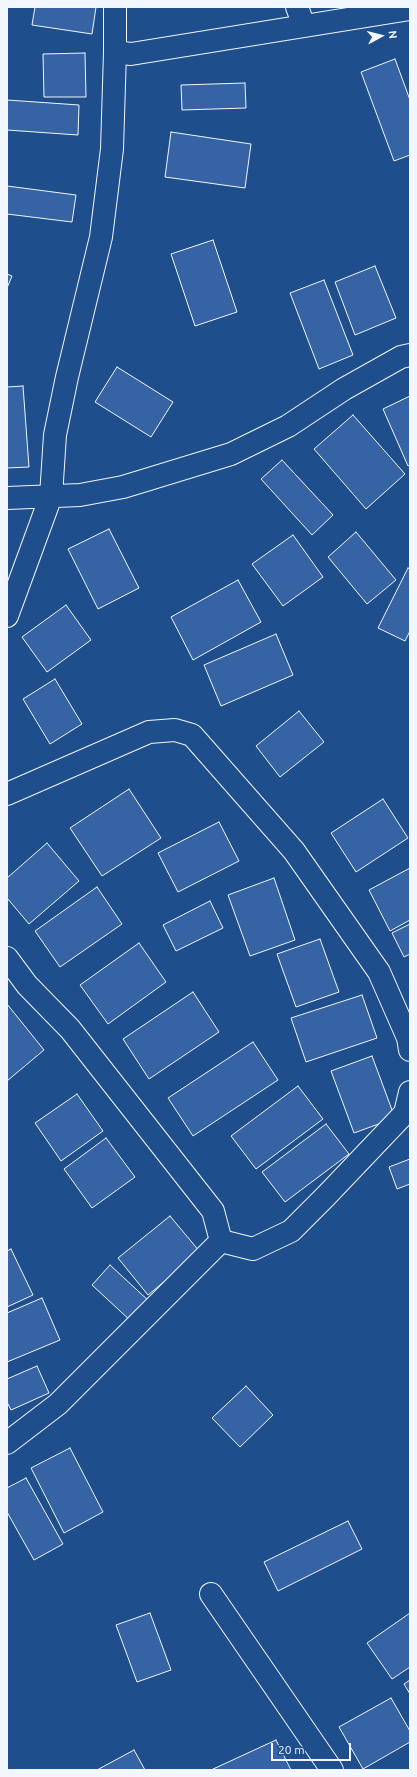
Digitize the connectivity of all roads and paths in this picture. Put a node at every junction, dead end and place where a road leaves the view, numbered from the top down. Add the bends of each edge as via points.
1 (115, 7) edge
2 (410, 9) edge
3 (301, 16) edge
4 (115, 52) junction
5 (410, 355) edge
6 (51, 496) junction
7 (7, 498) edge
8 (7, 616) edge
9 (7, 794) edge
10 (7, 958) edge
11 (410, 1050) edge
12 (410, 1092) edge
13 (221, 1241) junction
14 (7, 1443) edge
15 (211, 1594) dead end
16 (332, 1770) edge

1 - 4 street
2 - 3 street
3 - 4 street via 154,52
4 - 6 street via 112,149 101,237 55,435
5 - 6 street via 401,357 344,389 288,426 230,454 124,487 80,495
6 - 7 street
6 - 8 street
9 - 11 street via 149,732 175,730 192,735 294,851 374,966 408,1038
10 - 13 street via 27,985 70,1029 213,1211
12 - 13 street via 404,1112 291,1231 253,1249
13 - 14 street via 58,1404
15 - 16 street

